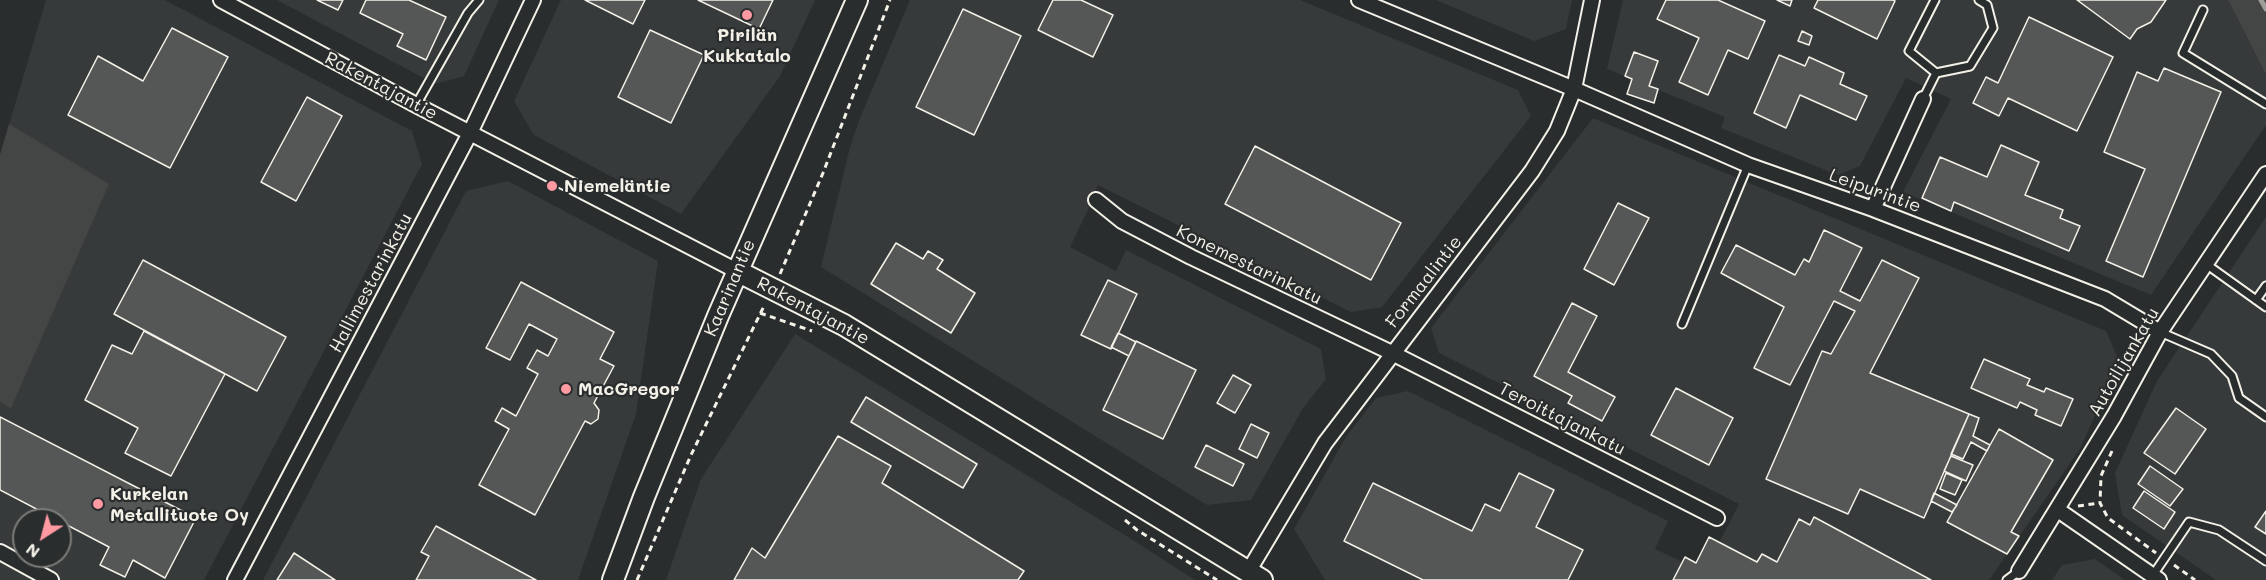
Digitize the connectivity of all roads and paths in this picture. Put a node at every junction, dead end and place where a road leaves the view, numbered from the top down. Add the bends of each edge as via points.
1 (221, 0) edge
2 (479, 0) edge
3 (533, 0) edge
4 (856, 0) edge
5 (1359, 0) edge
6 (1592, 0) edge
7 (1935, 0) edge
8 (1979, 0) edge
9 (2203, 10) dead end
10 (1936, 73) junction
11 (1574, 89) junction
12 (1923, 99) joint
13 (2266, 104) edge
14 (416, 105) junction
15 (470, 133) junction
16 (1748, 165) junction
17 (2266, 174) edge
18 (1096, 200) dead end
19 (1873, 209) junction
20 (2206, 264) junction
21 (737, 271) junction
22 (2266, 286) edge
23 (2256, 300) junction
24 (2266, 307) edge
25 (1682, 324) dead end
26 (2160, 332) junction
27 (1392, 353) junction
28 (2266, 417) edge
29 (2100, 502) dead end
30 (2058, 510) junction
31 (1716, 518) dead end
32 (0, 552) edge
33 (2164, 558) junction
34 (2266, 561) edge
35 (2019, 571) joint
36 (1255, 576) edge
37 (2156, 578) edge
38 (51, 580) edge
39 (235, 580) edge
40 (613, 580) edge
41 (2007, 580) edge
42 (2195, 580) edge

1 - 14 street, Rakentajantie
2 - 14 lane
3 - 15 street, Hallimestarinkatu
4 - 21 main road, Kaarinantie
5 - 11 street, Leipurintie
6 - 11 street, Formaalintie
7 - 10 lane via 1909,51
8 - 10 lane via 1987,5 1993,28 1970,66
9 - 13 lane via 2183,53
10 - 12 lane
11 - 16 street, Leipurintie
11 - 27 street, Formaalintie via 1557,131 1532,171
12 - 19 street
14 - 15 street, Rakentajantie
15 - 21 street, Rakentajantie
15 - 39 street, Hallimestarinkatu
16 - 19 street, Leipurintie
16 - 25 lane
17 - 20 street, Autoilijankatu
18 - 27 street, Konemestarinkatu via 1122,221 1191,257
19 - 26 street, Leipurintie via 2105,299
20 - 23 lane
20 - 26 street, Autoilijankatu
21 - 36 main road, Rakentajantie via 844,325
21 - 40 main road, Kaarinantie
22 - 23 lane
23 - 24 lane
26 - 28 lane via 2211,354 2232,376 2239,398
26 - 30 street, Autoilijankatu
27 - 31 street, Teroittajankatu
27 - 36 street, Formaalintie via 1325,443
29 - 33 path via 2108,518
30 - 35 street, Autoilijankatu
30 - 37 street
32 - 38 street
33 - 34 lane via 2189,522 2219,530
33 - 37 lane
33 - 42 path
35 - 41 lane

